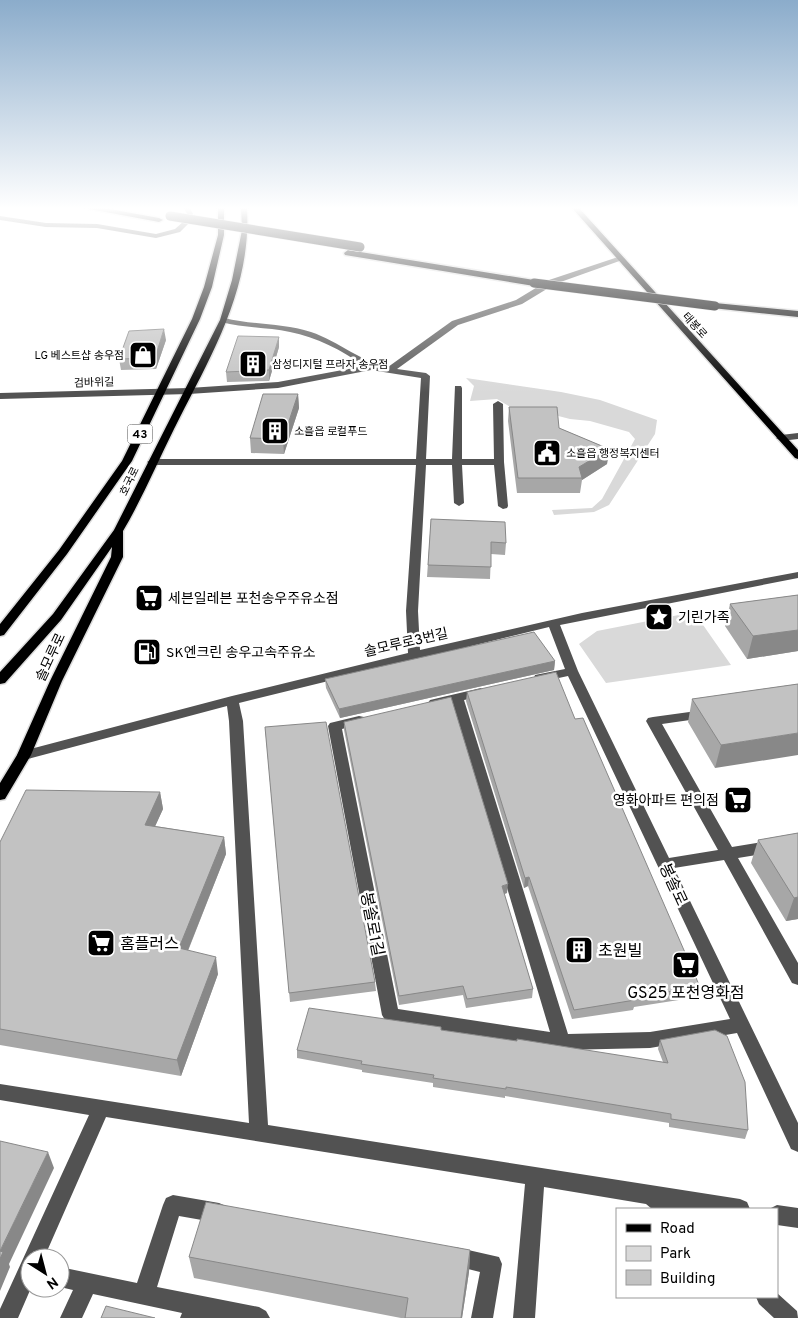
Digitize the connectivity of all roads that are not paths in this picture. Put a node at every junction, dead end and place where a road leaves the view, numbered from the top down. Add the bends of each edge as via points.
1 (212, 270) edge
2 (238, 270) edge
3 (454, 270) edge
4 (504, 270) edge
5 (589, 270) edge
6 (630, 270) edge
7 (719, 302) junction
8 (798, 306) edge
9 (798, 314) edge
10 (224, 320) junction
11 (371, 368) junction
12 (390, 370) junction
13 (458, 388) dead end
14 (189, 391) junction
15 (160, 392) junction
16 (0, 396) edge
17 (498, 404) dead end
18 (798, 436) edge
19 (781, 438) junction
20 (798, 456) edge
21 (152, 462) junction
22 (420, 462) junction
23 (457, 462) junction
24 (499, 462) junction
25 (459, 503) dead end
26 (503, 506) dead end
27 (119, 530) junction
28 (798, 575) edge
29 (553, 623) junction
30 (0, 632) edge
31 (414, 655) junction
32 (572, 670) junction
33 (0, 680) edge
34 (524, 682) edge
35 (496, 689) edge
36 (457, 698) junction
37 (232, 700) junction
38 (420, 706) edge
39 (721, 711) edge
40 (372, 717) edge
41 (24, 755) junction
42 (0, 795) edge
43 (798, 842) edge
44 (726, 853) junction
45 (665, 864) junction
46 (798, 978) edge
47 (740, 1025) junction
48 (562, 1042) junction
49 (0, 1092) edge
50 (101, 1108) junction
51 (258, 1133) junction
52 (798, 1143) edge
53 (535, 1177) junction
54 (651, 1195) junction
55 (666, 1208) edge
56 (734, 1208) edge
57 (778, 1215) edge
58 (241, 1217) edge
59 (798, 1218) edge
60 (39, 1248) edge
61 (434, 1254) edge
62 (70, 1279) edge
63 (87, 1283) junction
64 (20, 1290) edge
65 (144, 1294) junction
66 (767, 1298) edge
67 (194, 1312) edge
68 (7, 1318) edge
69 (71, 1318) edge
70 (259, 1318) edge
71 (482, 1318) edge
72 (524, 1318) edge
73 (790, 1318) edge

1 - 15 main road, 호국로 / 43 via 196,319
2 - 10 main road, 호국로 / 43
3 - 7 highway, bridge via 534,282
4 - 7 highway, bridge
5 - 12 street via 552,282 518,302 455,323
6 - 19 main road, 태봉로
7 - 8 highway
7 - 9 highway
10 - 11 street via 291,329 349,353
10 - 14 main road, 호국로 / 43
11 - 12 street
11 - 14 street, 검바위길 via 278,385
12 - 22 street via 426,376
13 - 23 street
14 - 15 street, 검바위길
14 - 21 main road, 호국로 / 43
15 - 16 street, 검바위길
15 - 30 main road, 호국로 / 43 via 127,461 63,552
17 - 24 street
18 - 19 street
19 - 20 main road, 태봉로
21 - 22 street
21 - 27 main road, 호국로 / 43
22 - 23 street
22 - 31 street via 412,611
23 - 24 street
23 - 25 street
24 - 26 street
27 - 33 main road, 호국로 / 43 via 57,617
27 - 41 main road, 솔모루로 via 117,556
28 - 29 street, 솔모루로3번길
29 - 31 street, 솔모루로3번길
29 - 32 street, 봉솔로
31 - 37 street, 솔모루로3번길
32 - 34 street
32 - 45 street, 봉솔로
35 - 36 street
36 - 38 street
36 - 48 street
37 - 41 street, 솔모루로3번길
37 - 51 street via 237,730
39 - 44 street via 653,721
40 - 48 street, 봉솔로1길 via 335,726 391,1015
41 - 42 main road, 솔모루로
43 - 44 street
44 - 45 street
44 - 46 street
45 - 47 street, 봉솔로
47 - 48 street, 봉솔로1길 via 650,1040
47 - 52 street, 봉솔로
49 - 50 street
50 - 51 street
50 - 60 street
51 - 53 street
53 - 54 street
53 - 72 street
54 - 55 street
54 - 56 street
57 - 59 street
58 - 65 street via 173,1205
61 - 71 street via 492,1264
62 - 63 street
63 - 65 street
63 - 69 street
64 - 68 street
65 - 67 street
66 - 73 street
67 - 70 street

